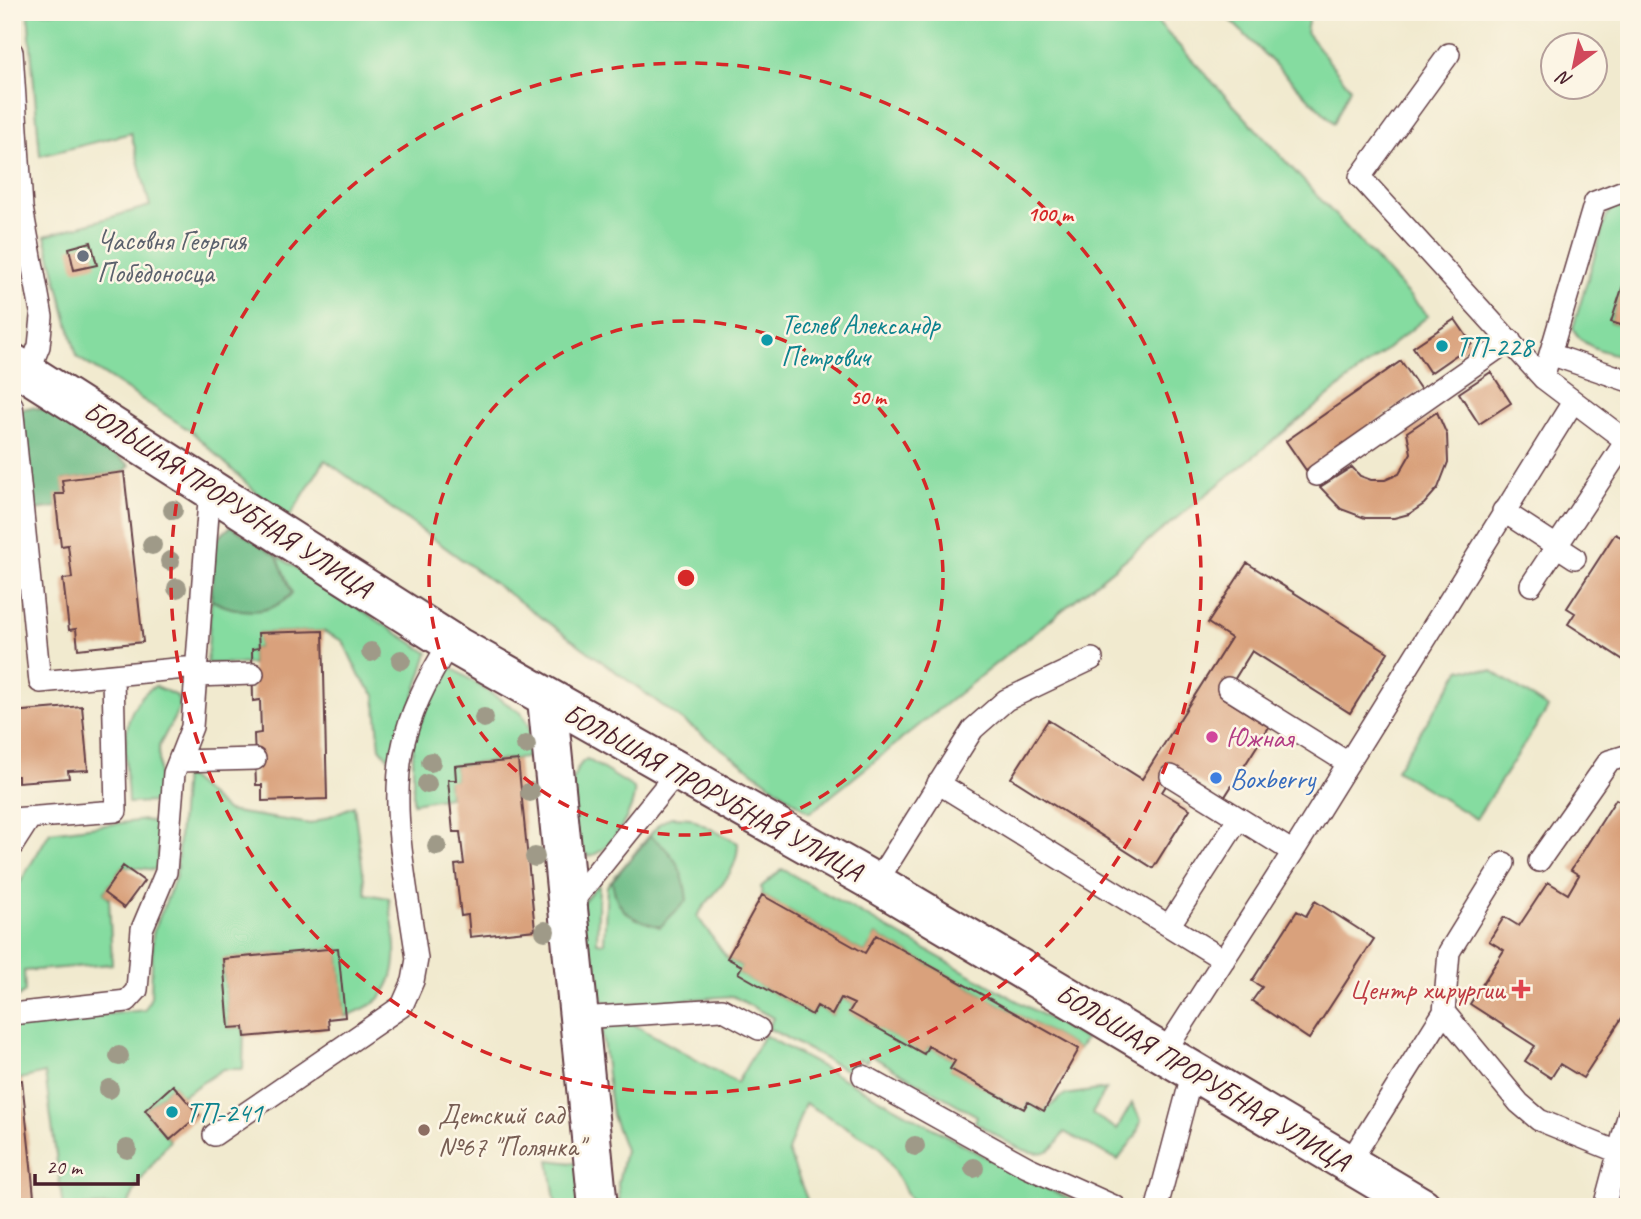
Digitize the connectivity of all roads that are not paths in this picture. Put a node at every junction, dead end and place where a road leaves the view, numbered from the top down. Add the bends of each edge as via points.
1 (12, 52) edge
2 (1448, 54) dead end
3 (1629, 189) edge
4 (17, 209) edge
5 (1510, 340) junction
6 (1550, 354) junction
7 (21, 367) edge
8 (1543, 378) junction
9 (1629, 381) edge
10 (1573, 402) junction
11 (12, 405) edge
12 (1627, 442) edge
13 (1317, 475) dead end
14 (210, 487) junction
15 (1503, 511) junction
16 (1557, 546) junction
17 (1576, 558) dead end
18 (1531, 585) dead end
19 (450, 642) junction
20 (1093, 659) dead end
21 (196, 672) junction
22 (253, 674) dead end
23 (113, 676) junction
24 (1228, 688) dead end
25 (547, 699) junction
26 (1629, 755) edge
27 (255, 759) dead end
28 (180, 761) junction
29 (1348, 763) junction
30 (678, 771) junction
31 (1171, 776) dead end
32 (938, 783) junction
33 (1239, 818) junction
34 (21, 819) edge
35 (12, 846) edge
36 (1293, 852) junction
37 (1539, 861) dead end
38 (1504, 863) dead end
39 (876, 883) junction
40 (569, 906) junction
41 (1169, 926) junction
42 (1224, 960) junction
43 (1444, 1012) junction
44 (12, 1014) edge
45 (579, 1018) junction
46 (759, 1029) dead end
47 (1178, 1062) junction
48 (863, 1076) dead end
49 (1629, 1113) edge
50 (214, 1135) dead end
51 (1618, 1152) junction
52 (1349, 1163) junction
53 (598, 1207) edge
54 (1116, 1207) edge
55 (1157, 1207) edge
56 (1422, 1207) edge
57 (1604, 1207) edge

1 - 4 lane
2 - 5 lane via 1360,177
3 - 6 lane via 1595,202
4 - 7 lane via 42,317 38,346
5 - 8 lane
5 - 13 lane
6 - 8 lane
6 - 9 lane
7 - 14 street, БОЛЬШАЯ ПРОРУБНАЯ УЛИЦА
8 - 10 lane
10 - 12 lane
10 - 15 lane
11 - 23 lane via 40,682
12 - 16 lane
14 - 19 street, БОЛЬШАЯ ПРОРУБНАЯ УЛИЦА
14 - 21 lane
15 - 16 lane
15 - 29 lane
16 - 17 lane
16 - 18 lane
19 - 25 street, БОЛЬШАЯ ПРОРУБНАЯ УЛИЦА
19 - 50 lane via 417,702 398,779 417,959 402,1006
20 - 32 lane via 1006,700 973,729
21 - 22 lane
21 - 23 lane
21 - 28 lane via 192,727
23 - 34 lane via 116,811
24 - 29 lane
25 - 30 street, БОЛЬШАЯ ПРОРУБНАЯ УЛИЦА
25 - 40 street
26 - 37 lane via 1609,761
27 - 28 lane
28 - 44 lane via 174,773 166,873 142,929 137,990 127,1001
29 - 36 lane
30 - 39 street, БОЛЬШАЯ ПРОРУБНАЯ УЛИЦА
30 - 40 lane
31 - 33 lane
32 - 39 lane
32 - 41 lane
33 - 36 lane
33 - 41 lane
34 - 35 lane
36 - 42 lane
38 - 43 lane via 1448,952
39 - 47 street, БОЛЬШАЯ ПРОРУБНАЯ УЛИЦА
40 - 45 street
41 - 42 lane
42 - 47 lane
43 - 51 lane via 1539,1121
43 - 52 lane
45 - 46 lane via 722,1009
45 - 53 street
47 - 52 street, БОЛЬШАЯ ПРОРУБНАЯ УЛИЦА
47 - 55 lane
48 - 54 lane via 1027,1167
49 - 51 lane
51 - 57 lane
52 - 56 street, БОЛЬШАЯ ПРОРУБНАЯ УЛИЦА

